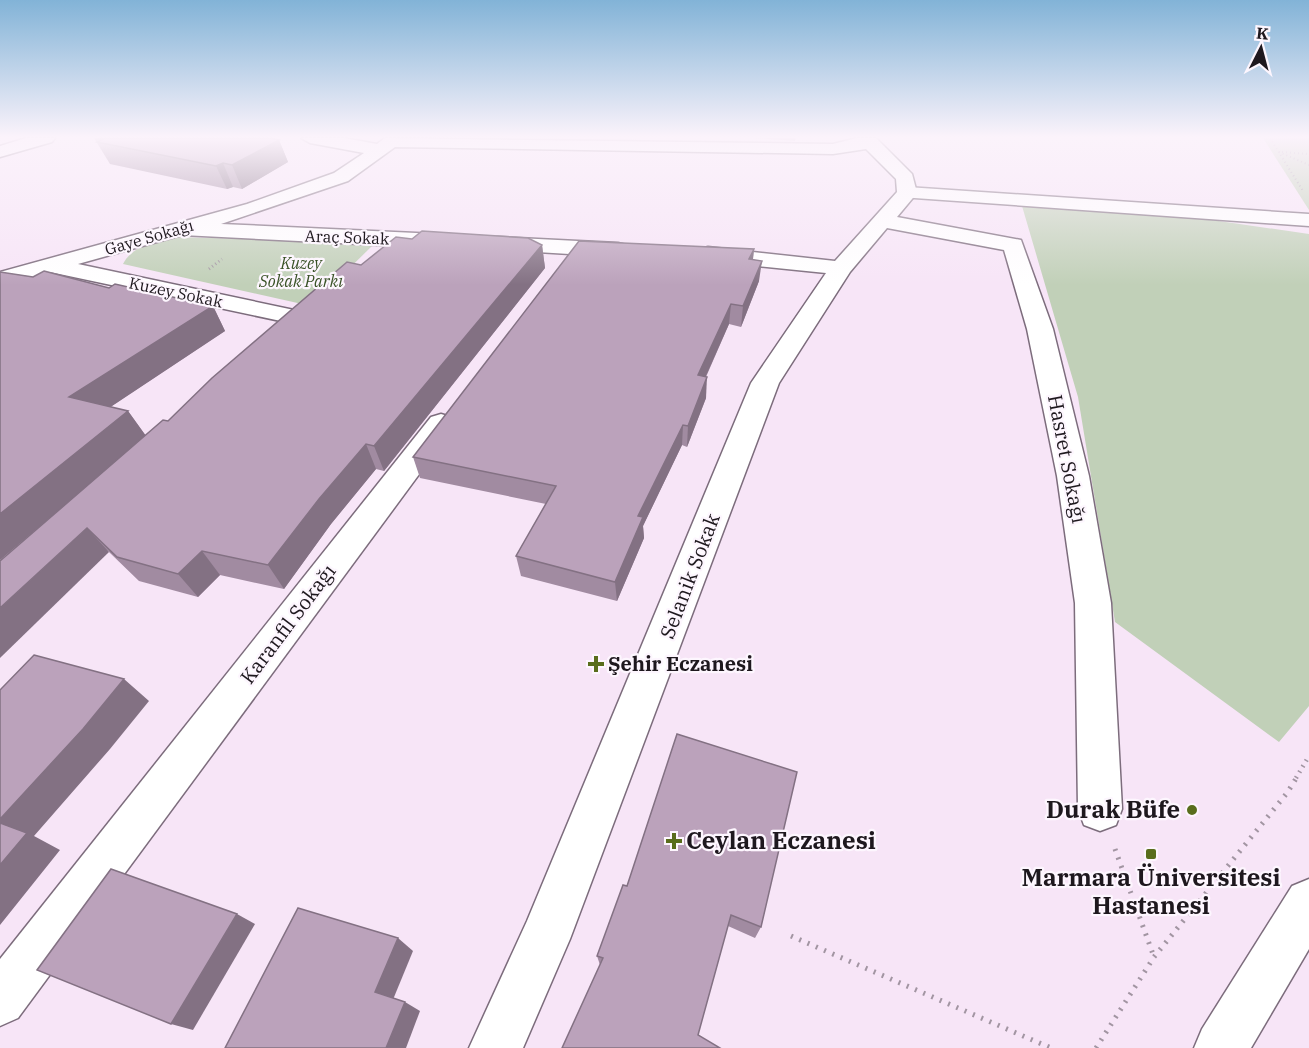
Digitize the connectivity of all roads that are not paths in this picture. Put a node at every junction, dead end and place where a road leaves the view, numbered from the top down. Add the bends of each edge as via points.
1 (313, 187) edge
2 (906, 187) edge
3 (907, 193) junction
4 (1309, 220) edge
5 (882, 221) junction
6 (176, 228) junction
7 (391, 239) junction
8 (576, 248) junction
9 (634, 250) edge
10 (683, 253) edge
11 (365, 263) edge
12 (48, 265) junction
13 (841, 268) junction
14 (554, 277) edge
15 (0, 279) edge
16 (279, 342) edge
17 (459, 401) edge
18 (1100, 809) road end
19 (1309, 903) edge
20 (0, 1000) edge
21 (496, 1048) edge
22 (1221, 1048) edge

1 - 6 street, Gaye Sokağı via 254,208
2 - 3 street
3 - 4 street
3 - 5 street, Selanik Sokak
5 - 13 street, Selanik Sokak
5 - 18 street, Hasret Sokağı via 1013,245 1040,329 1073,476 1093,603
6 - 7 street, Araç Sokak
6 - 12 street, Gaye Sokağı
7 - 8 street, Araç Sokak
7 - 11 street
8 - 9 street, Araç Sokak
8 - 14 street
10 - 13 street
12 - 15 street, Gaye Sokağı
12 - 16 street, Kuzey Sokak via 313,311
13 - 21 street, Selanik Sokak via 765,383 544,939
17 - 20 street, Karanfil Sokağı
19 - 22 street

